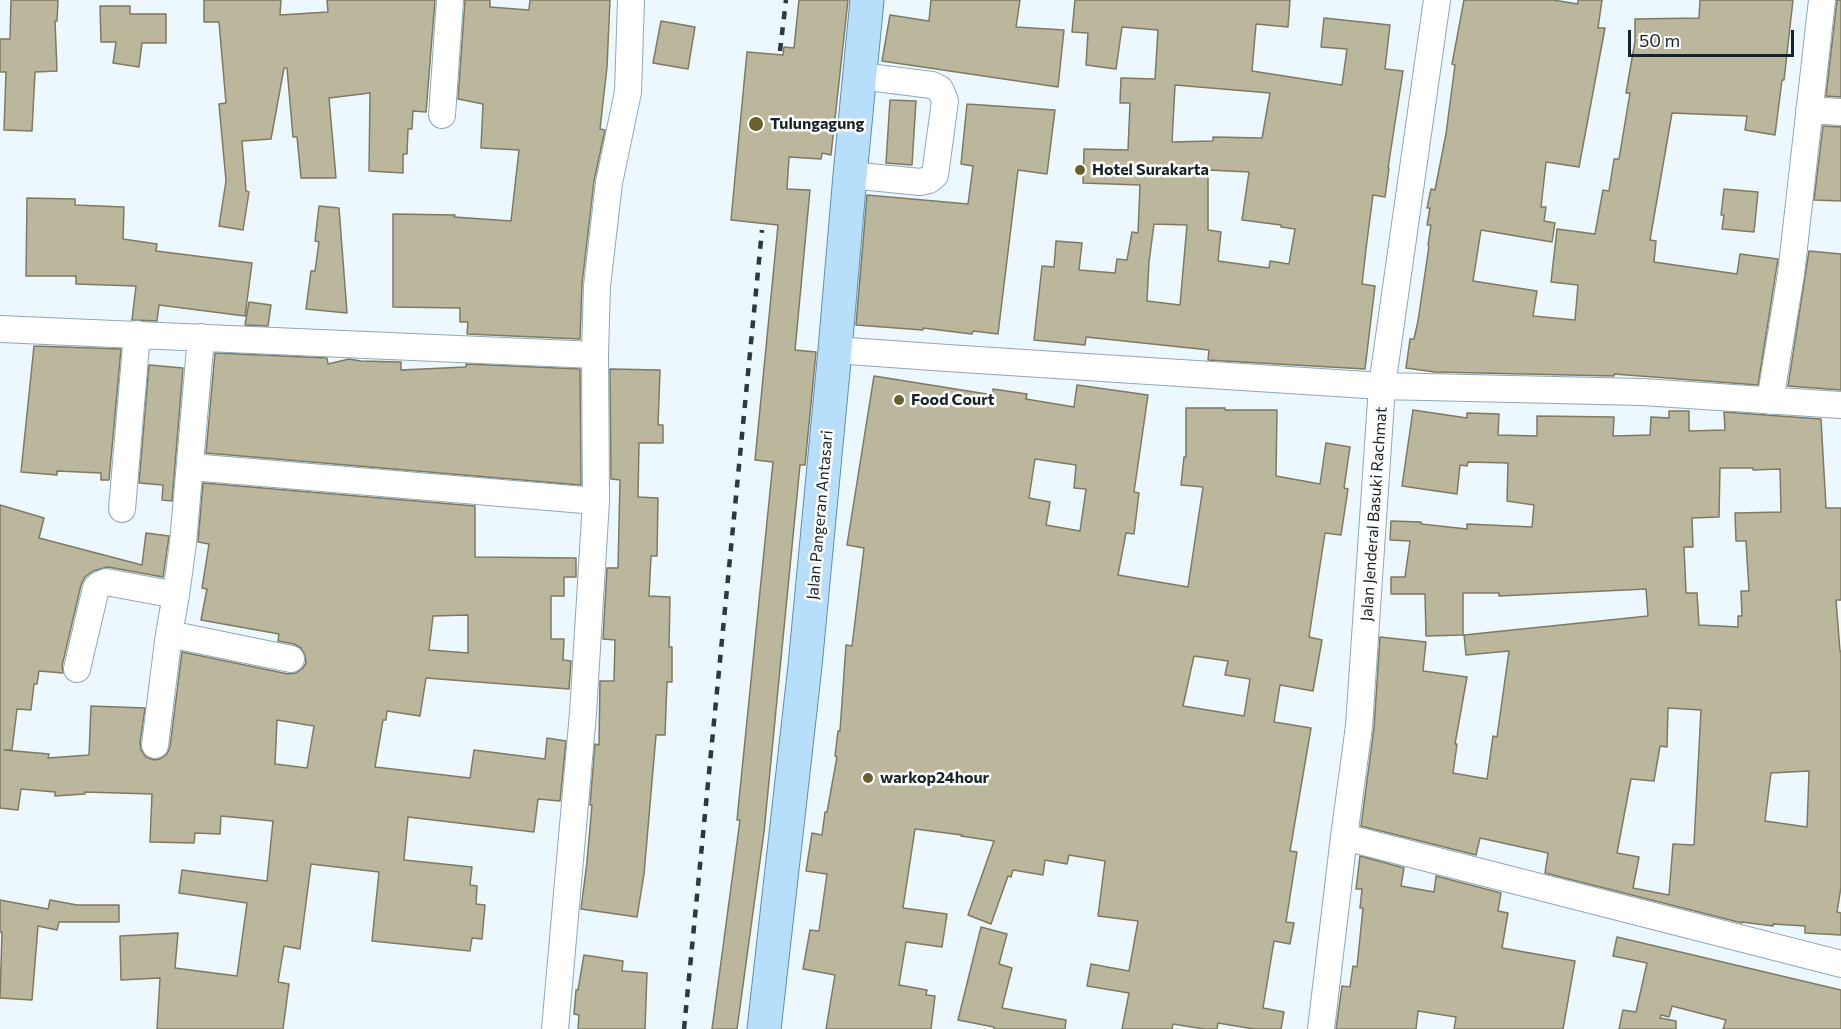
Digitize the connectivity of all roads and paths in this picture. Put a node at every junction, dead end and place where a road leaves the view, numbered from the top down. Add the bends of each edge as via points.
1 (450, 0) edge
2 (630, 0) edge
3 (867, 0) edge
4 (1437, 0) edge
5 (1822, 0) edge
6 (860, 76) junction
7 (1809, 110) junction
8 (1841, 112) edge
9 (442, 115) dead end
10 (850, 175) junction
11 (0, 329) edge
12 (137, 334) junction
13 (201, 337) junction
14 (835, 350) junction
15 (595, 355) junction
16 (1382, 386) junction
17 (1770, 401) junction
18 (1841, 405) edge
19 (191, 467) junction
20 (596, 501) junction
21 (122, 509) dead end
22 (176, 595) junction
23 (169, 634) junction
24 (291, 659) dead end
25 (77, 669) dead end
26 (155, 745) dead end
27 (1344, 837) junction
28 (1841, 964) edge
29 (555, 1029) edge
30 (764, 1029) edge
31 (1321, 1029) edge

1 - 9 street
2 - 15 street via 628,92 609,183 597,286
3 - 6 main road, Jalan Pangeran Antasari
4 - 16 street, Jalan Jenderal Basuki Rachmat
5 - 7 street
6 - 10 main road, Jalan Pangeran Antasari
6 - 10 street via 932,85 940,89 945,101 935,175 929,180
7 - 8 street
7 - 17 street via 1791,274
10 - 14 main road, Jalan Pangeran Antasari
11 - 12 street
12 - 13 street
12 - 21 street
13 - 15 street
13 - 19 street
14 - 16 street
14 - 30 main road, Jalan Pangeran Antasari via 805,666
15 - 20 street
16 - 17 street via 1642,392
16 - 27 street, Jalan Jenderal Basuki Rachmat via 1359,726
17 - 18 street
19 - 20 street
19 - 22 street
20 - 29 street via 583,713
22 - 23 street
22 - 25 street via 106,582 99,585
23 - 24 street
23 - 26 street
27 - 28 street
27 - 31 street, Jalan Jenderal Basuki Rachmat

